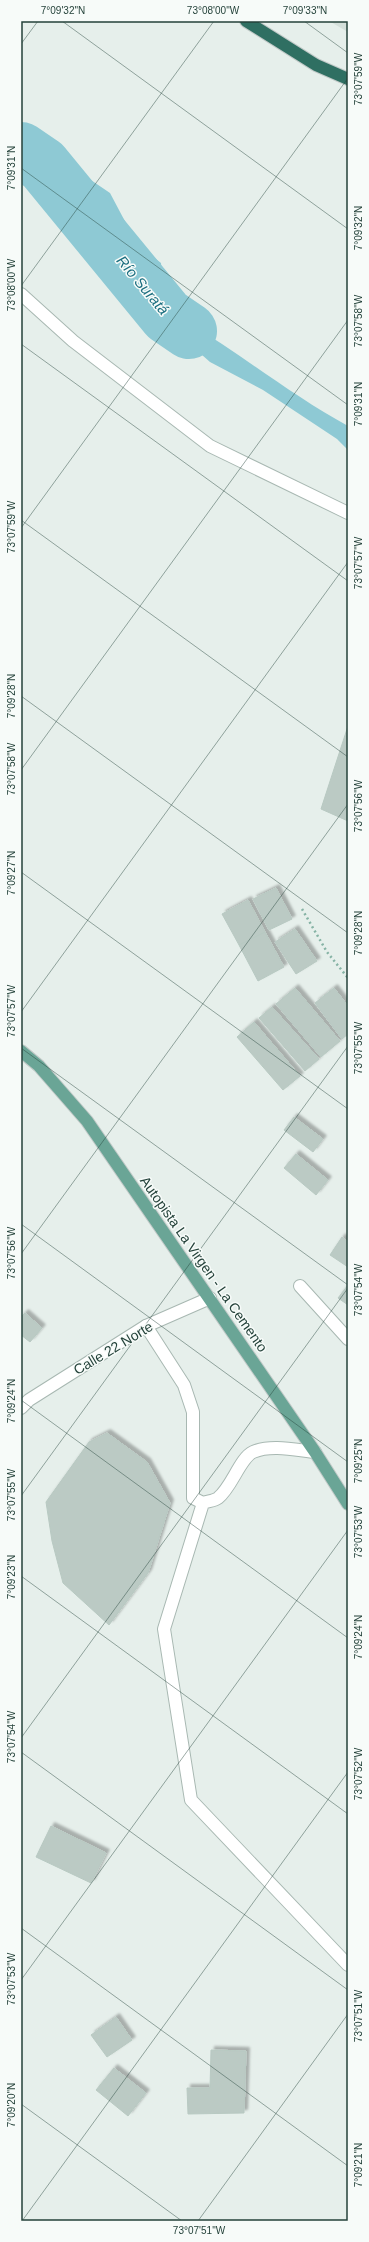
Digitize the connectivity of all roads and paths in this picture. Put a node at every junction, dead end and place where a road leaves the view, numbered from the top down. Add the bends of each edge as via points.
1 (246, 21) edge
2 (348, 79) edge
3 (21, 294) edge
4 (348, 513) edge
5 (302, 909) dead end
6 (348, 978) edge
7 (21, 1051) edge
8 (300, 1286) dead end
9 (210, 1298) junction
10 (146, 1326) junction
11 (348, 1339) edge
12 (21, 1408) edge
13 (315, 1452) junction
14 (204, 1503) junction
15 (348, 1504) edge
16 (348, 1965) edge

1 - 2 highway via 316,65
3 - 4 street via 73,341 210,446
5 - 6 path via 327,952
7 - 9 main road, Autopista La Virgen - La Cemento via 38,1066 87,1122
8 - 11 street
9 - 10 street, Calle 22 Norte
9 - 13 main road, Autopista La Virgen - La Cemento
10 - 12 street, Calle 22 Norte via 29,1400
10 - 14 street via 186,1392 193,1412 193,1498
13 - 14 street via 270,1448 252,1452 222,1494 217,1499
13 - 15 main road, Autopista La Virgen - La Cemento
14 - 16 street via 164,1629 191,1800

